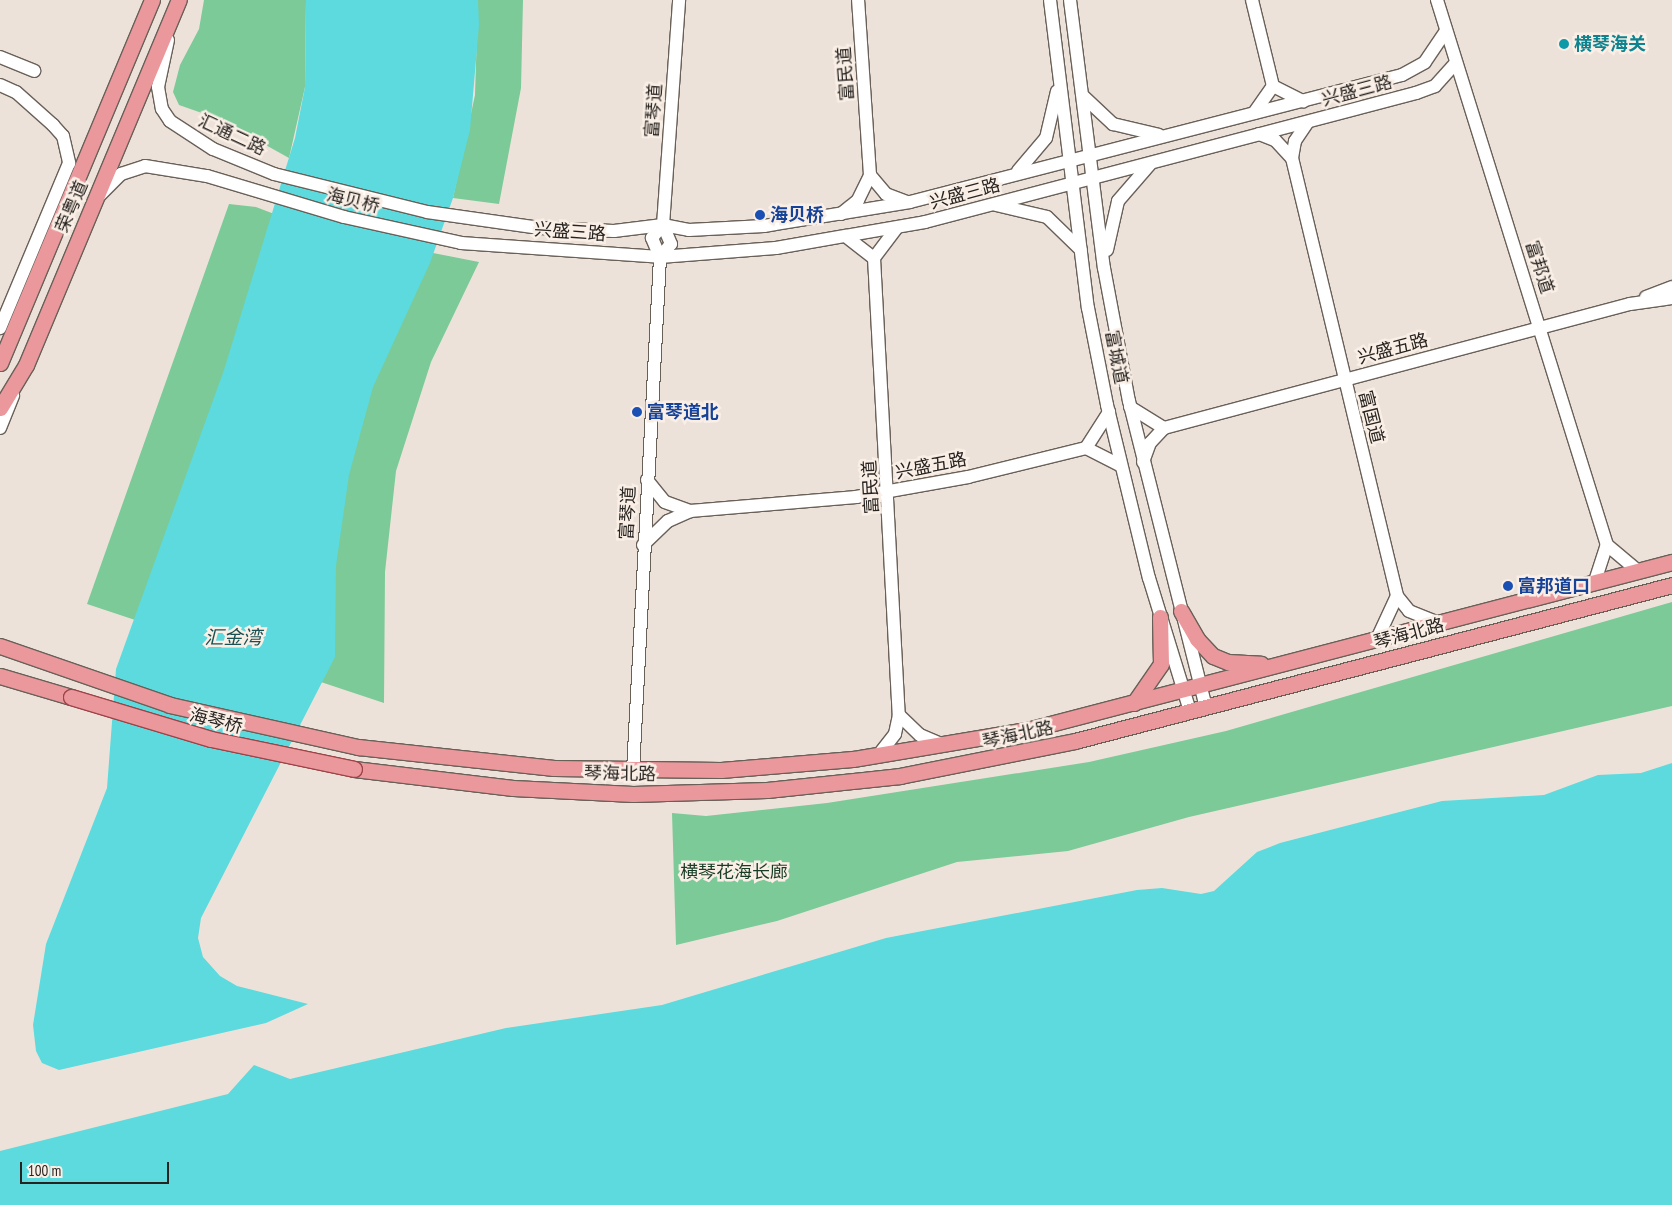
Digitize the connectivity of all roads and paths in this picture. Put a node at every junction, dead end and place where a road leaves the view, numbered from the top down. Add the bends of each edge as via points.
1 (152, 0) edge
2 (680, 0) edge
3 (858, 0) edge
4 (1050, 0) edge
5 (1070, 0) edge
6 (1252, 0) edge
7 (1437, 0) edge
8 (177, 7) edge
9 (1446, 31) junction
10 (0, 56) edge
11 (1456, 63) junction
12 (34, 71) dead end
13 (1060, 80) junction
14 (0, 84) edge
15 (1273, 86) junction
16 (1084, 97) junction
17 (1303, 101) junction
18 (1254, 113) junction
19 (1308, 122) junction
20 (1259, 134) junction
21 (1164, 136) junction
22 (1091, 155) junction
23 (1292, 158) junction
24 (1069, 160) junction
25 (1150, 164) junction
26 (1016, 173) junction
27 (274, 174) joint
28 (870, 175) junction
29 (1094, 179) junction
30 (1072, 184) junction
31 (910, 202) junction
32 (94, 203) junction
33 (992, 204) junction
34 (838, 216) junction
35 (465, 220) joint
36 (663, 226) junction
37 (897, 228) junction
38 (848, 238) junction
39 (461, 242) joint
40 (1081, 250) junction
41 (660, 257) junction
42 (874, 258) junction
43 (1104, 268) junction
44 (1672, 287) edge
45 (1672, 298) edge
46 (1630, 304) junction
47 (0, 328) edge
48 (1541, 328) junction
49 (1, 361) edge
50 (26, 365) junction
51 (1344, 380) junction
52 (1130, 407) junction
53 (0, 408) edge
54 (1109, 412) junction
55 (0, 428) edge
56 (1164, 428) junction
57 (1086, 448) junction
58 (1143, 462) junction
59 (1121, 466) junction
60 (647, 480) junction
61 (889, 492) junction
62 (690, 511) junction
63 (643, 545) junction
64 (1606, 545) junction
65 (1672, 562) edge
66 (1637, 570) junction
67 (1594, 581) junction
68 (1672, 585) edge
69 (1397, 596) junction
70 (1181, 611) junction
71 (1160, 617) junction
72 (1438, 623) junction
73 (1377, 639) junction
74 (0, 646) edge
75 (1280, 664) junction
76 (0, 676) edge
77 (1200, 685) junction
78 (1184, 690) junction
79 (1134, 703) junction
80 (1206, 707) junction
81 (1190, 711) junction
82 (899, 715) junction
83 (946, 746) junction
84 (358, 748) joint
85 (878, 756) junction
86 (354, 770) joint
87 (633, 771) junction

1 - 49 main road, 荣粤道
2 - 36 street, 富琴道
3 - 28 street, 富民道
4 - 13 street, 富城道
5 - 16 street, 富城道
6 - 15 street
7 - 9 street, 富邦道
8 - 27 street, 汇通二路 via 158,87 162,110 170,122 213,149
8 - 32 main road, 荣粤道
9 - 11 street, 富邦道
9 - 17 street, 兴盛三路 via 1425,62 1402,75
10 - 12 street
11 - 19 street, 兴盛三路 via 1435,86
11 - 48 street, 富邦道
13 - 24 street, 富城道
13 - 26 street via 1046,138
14 - 47 street, 荣粤道 via 16,92 63,136 69,163
15 - 17 street
15 - 18 street
16 - 21 street via 1113,124
16 - 22 street, 富城道
17 - 18 street, 兴盛三路
18 - 21 street, 兴盛三路
19 - 20 street, 兴盛三路
19 - 23 street via 1295,141
20 - 23 street via 1275,140
20 - 25 street, 兴盛三路
21 - 22 street, 兴盛三路
22 - 24 street, 兴盛三路
22 - 29 street, 富城道
23 - 51 street, 富国道
24 - 26 street, 兴盛三路
24 - 30 street, 富城道
25 - 29 street, 兴盛三路
25 - 43 street via 1118,201
26 - 31 street, 兴盛三路
27 - 35 street, 海贝桥
28 - 31 street via 886,194
28 - 34 street via 858,200
29 - 30 street, 兴盛三路
29 - 43 street, 富城道
30 - 33 street, 兴盛三路
30 - 40 street, 富城道
31 - 34 street, 兴盛三路
32 - 39 street, 海贝桥 via 121,174 145,166 207,176 267,196
32 - 50 main road, 荣粤道
33 - 37 street, 兴盛三路
33 - 40 street via 1047,217
34 - 36 street, 兴盛三路 via 726,229
35 - 36 street, 兴盛三路 via 577,230
36 - 41 street, 富琴道 via 652,238
37 - 38 street, 兴盛三路
37 - 42 street
38 - 41 street, 兴盛三路
38 - 42 street
39 - 41 street, 兴盛三路
40 - 54 street, 富城道
41 - 60 street, 富琴道
42 - 61 street, 富民道
43 - 52 street, 富城道
44 - 46 street
45 - 46 street
46 - 48 street, 兴盛五路
48 - 51 street, 兴盛五路
48 - 64 street, 富邦道
50 - 53 main road
50 - 55 street, 荣粤道
51 - 56 street, 兴盛五路
51 - 69 street, 富国道
52 - 56 street
52 - 58 street, 富城道
54 - 57 street
54 - 59 street, 富城道
56 - 58 street via 1150,443
57 - 59 street
57 - 61 street, 兴盛五路
58 - 70 street, 富城道
59 - 71 street, 富城道
60 - 62 street via 665,502
60 - 63 street, 富琴道
61 - 62 street, 兴盛五路
61 - 82 street, 富民道
62 - 63 street via 668,521
63 - 87 street, 富琴道
64 - 66 street
64 - 67 street
65 - 66 main road, 琴海北路
66 - 67 main road, 琴海北路
67 - 72 main road, 琴海北路
68 - 80 main road, 琴海北路
69 - 72 street via 1409,610
69 - 73 street
70 - 75 main road via 1196,639 1214,656 1236,663
70 - 77 street, 富城道
71 - 78 street, 富城道
71 - 79 main road via 1161,664
72 - 73 main road, 琴海北路
73 - 75 main road, 琴海北路
74 - 84 main road, 海琴桥 via 79,676 217,718
75 - 77 main road, 琴海北路
76 - 86 main road, 海琴桥, bridge via 211,739
77 - 78 main road, 琴海北路
77 - 80 street, 富城道
78 - 79 main road, 琴海北路
78 - 81 street, 富城道
79 - 83 main road, 琴海北路
80 - 81 main road, 琴海北路
81 - 86 main road, 琴海北路 via 988,761 767,790 553,791
82 - 83 street via 920,735
82 - 85 street via 894,734
83 - 85 main road, 琴海北路
84 - 87 main road, 琴海北路 via 495,764
85 - 87 main road, 琴海北路 via 765,768

